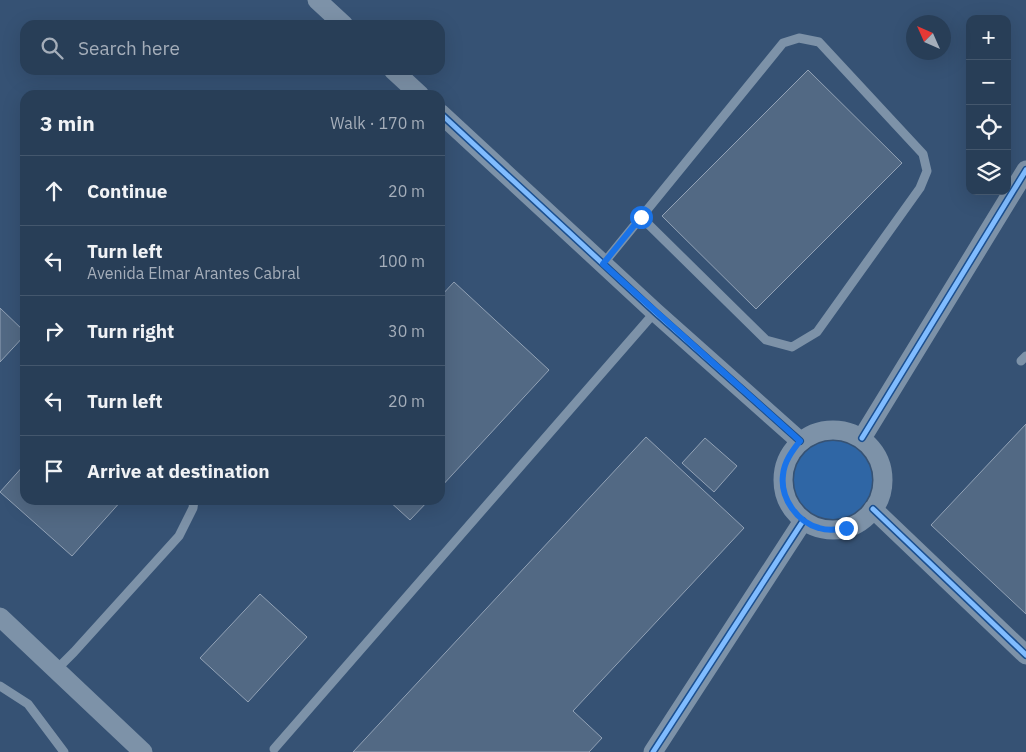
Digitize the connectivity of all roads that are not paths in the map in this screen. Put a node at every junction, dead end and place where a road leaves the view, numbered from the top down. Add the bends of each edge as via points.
1 (317, 0) edge
2 (339, 20) edge
3 (398, 75) edge
4 (415, 90) edge
5 (445, 118) edge
6 (1026, 170) edge
7 (641, 217) junction
8 (603, 264) junction
9 (655, 312) junction
10 (862, 438) junction
11 (800, 441) junction
12 (193, 505) edge
13 (873, 509) junction
14 (803, 521) junction
15 (0, 617) edge
16 (1026, 655) edge
17 (56, 670) junction
18 (0, 686) edge
19 (658, 748) edge
20 (274, 749) dead end
21 (64, 752) edge
22 (143, 752) edge

1 - 2 street
3 - 4 street
5 - 8 street
6 - 10 street
7 - 7 lane via 783,43 799,38 819,42 923,154 927,171 920,188 817,332 792,347 766,340
7 - 8 lane
8 - 9 street
9 - 11 street
9 - 20 lane
10 - 11 street via 846,431 829,429
10 - 13 street via 877,456 882,473 881,493
11 - 14 street via 789,455 783,475 784,492 791,508
12 - 17 lane via 179,536
13 - 14 street via 862,521 836,530 819,528
13 - 16 street
14 - 19 street
15 - 17 street
17 - 22 street
18 - 21 lane via 28,704

